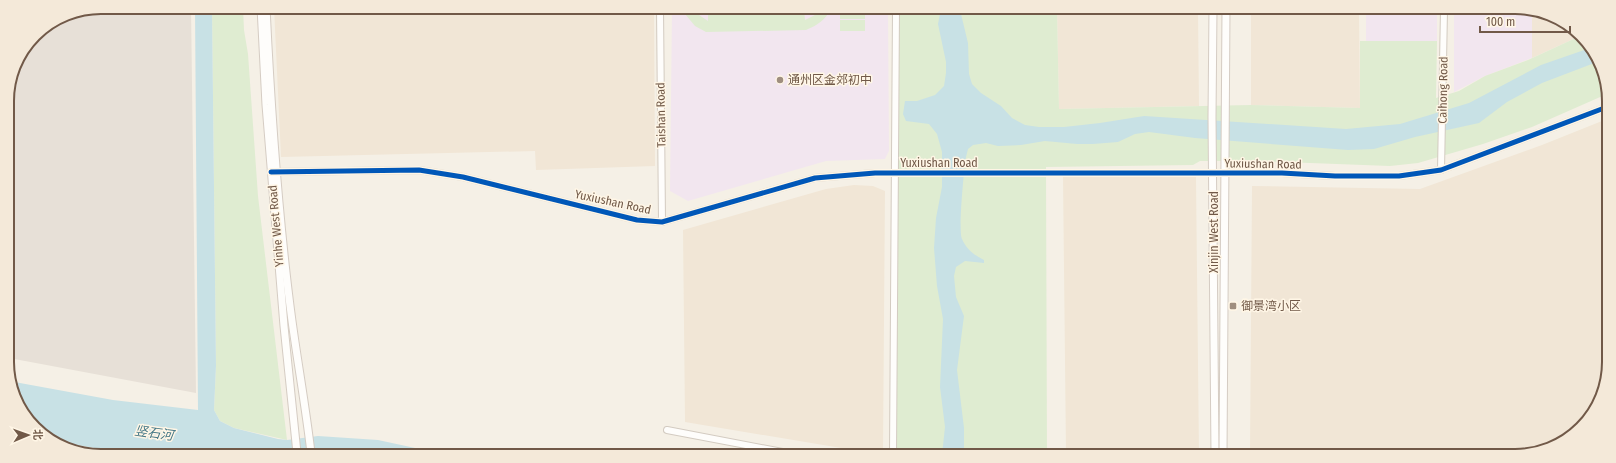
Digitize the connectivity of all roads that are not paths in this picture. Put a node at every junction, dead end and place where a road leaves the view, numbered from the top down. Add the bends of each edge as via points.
1 (261, 14) edge
2 (266, 14) edge
3 (660, 14) edge
4 (896, 14) edge
5 (1213, 14) edge
6 (1226, 14) edge
7 (1444, 14) edge
8 (1602, 108) edge
9 (1441, 170) junction
10 (274, 172) junction
11 (896, 173) junction
12 (1213, 173) junction
13 (1226, 174) junction
14 (662, 222) junction
15 (667, 430) dead end
16 (296, 449) edge
17 (311, 449) edge
18 (767, 449) edge
19 (893, 449) edge
20 (1215, 449) edge
21 (1223, 449) edge

1 - 10 main road, Yinhe West Road via 266,105
2 - 10 main road, Yinhe West Road
3 - 14 street, Taishan Road
4 - 11 street
5 - 12 main road, Xinjin West Road
6 - 13 main road, Xinjin West Road
7 - 9 street, Caihong Road
8 - 9 street, Yuxiushan Road
9 - 13 street, Yuxiushan Road via 1399,176
10 - 14 street, Yuxiushan Road via 419,170 463,177 637,220
10 - 16 main road, Yinhe West Road
10 - 17 main road, Yinhe West Road
11 - 12 street, Yuxiushan Road
11 - 14 street, Yuxiushan Road via 815,178
11 - 19 street
12 - 13 street, Yuxiushan Road
12 - 20 main road, Xinjin West Road
13 - 21 main road, Xinjin West Road
15 - 18 street

